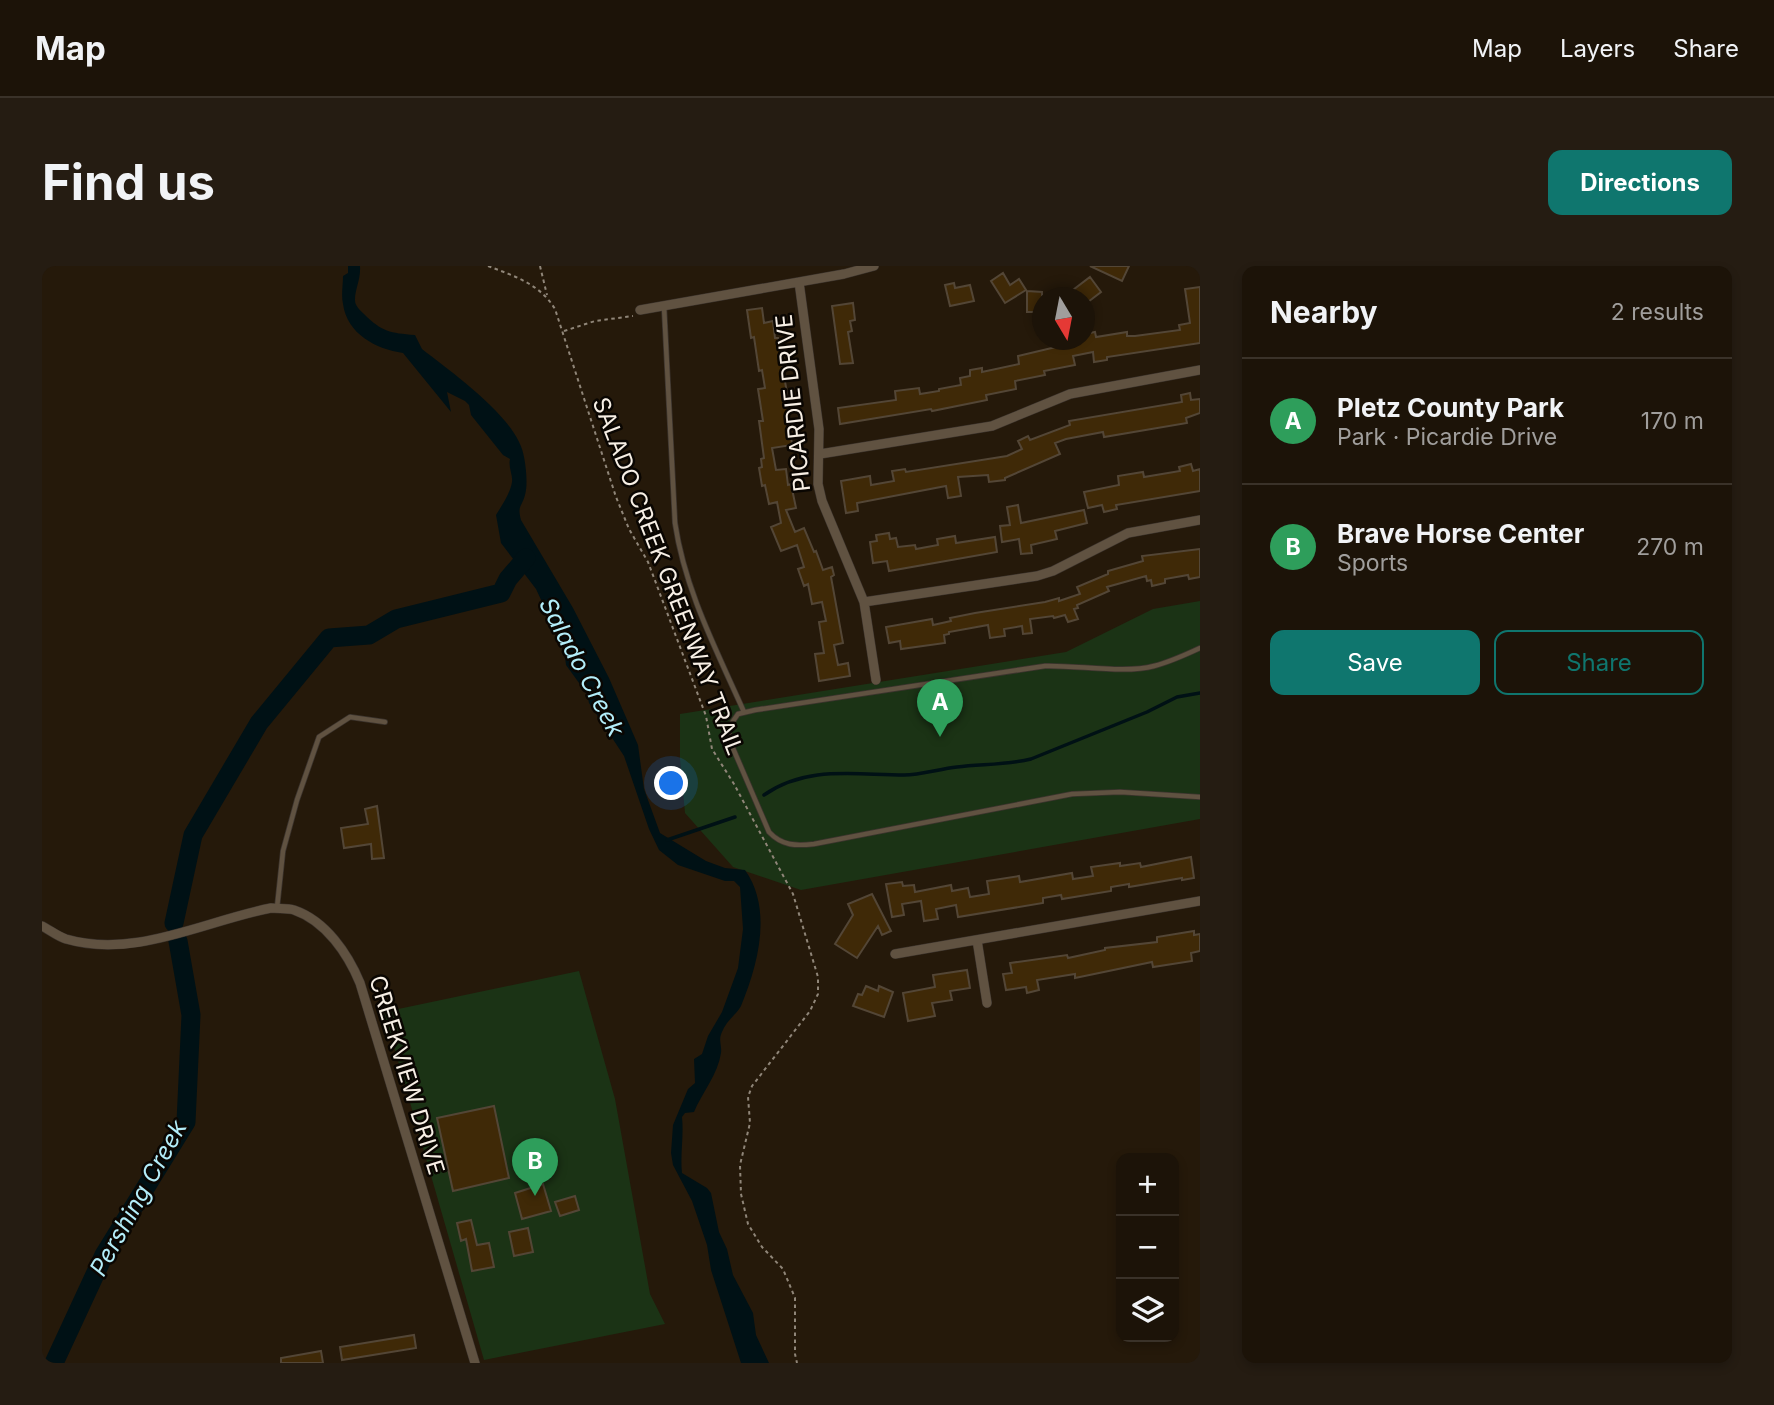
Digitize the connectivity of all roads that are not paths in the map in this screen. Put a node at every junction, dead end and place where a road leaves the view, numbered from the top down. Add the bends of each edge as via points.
1 (874, 266) edge
2 (861, 267) edge
3 (799, 282) junction
4 (664, 306) junction
5 (640, 310) road end
6 (1200, 370) edge
7 (820, 454) junction
8 (1200, 520) edge
9 (864, 602) junction
10 (1200, 648) edge
11 (876, 680) dead end
12 (744, 712) junction
13 (385, 722) dead end
14 (1200, 797) edge
15 (1200, 901) edge
16 (277, 909) junction
17 (42, 926) edge
18 (977, 940) junction
19 (895, 954) dead end
20 (987, 1003) dead end
21 (475, 1363) edge

1 - 2 street
2 - 3 street
3 - 4 street
3 - 7 street, PICARDIE DRIVE
4 - 5 street
4 - 12 lane via 680,556
6 - 7 street via 1077,392 992,426
7 - 9 street, PICARDIE DRIVE via 822,501
8 - 9 street via 1128,533 1037,576
9 - 11 street, PICARDIE DRIVE
10 - 12 lane via 1153,667 1045,666
12 - 14 lane via 729,727 730,739 769,832 789,845 814,844 1072,793
13 - 16 lane via 349,718 319,737 283,850
15 - 18 street
16 - 17 street, CREEKVIEW DRIVE via 125,946 63,938
16 - 21 street, CREEKVIEW DRIVE via 293,910 317,924 352,964
18 - 19 street
18 - 20 street

